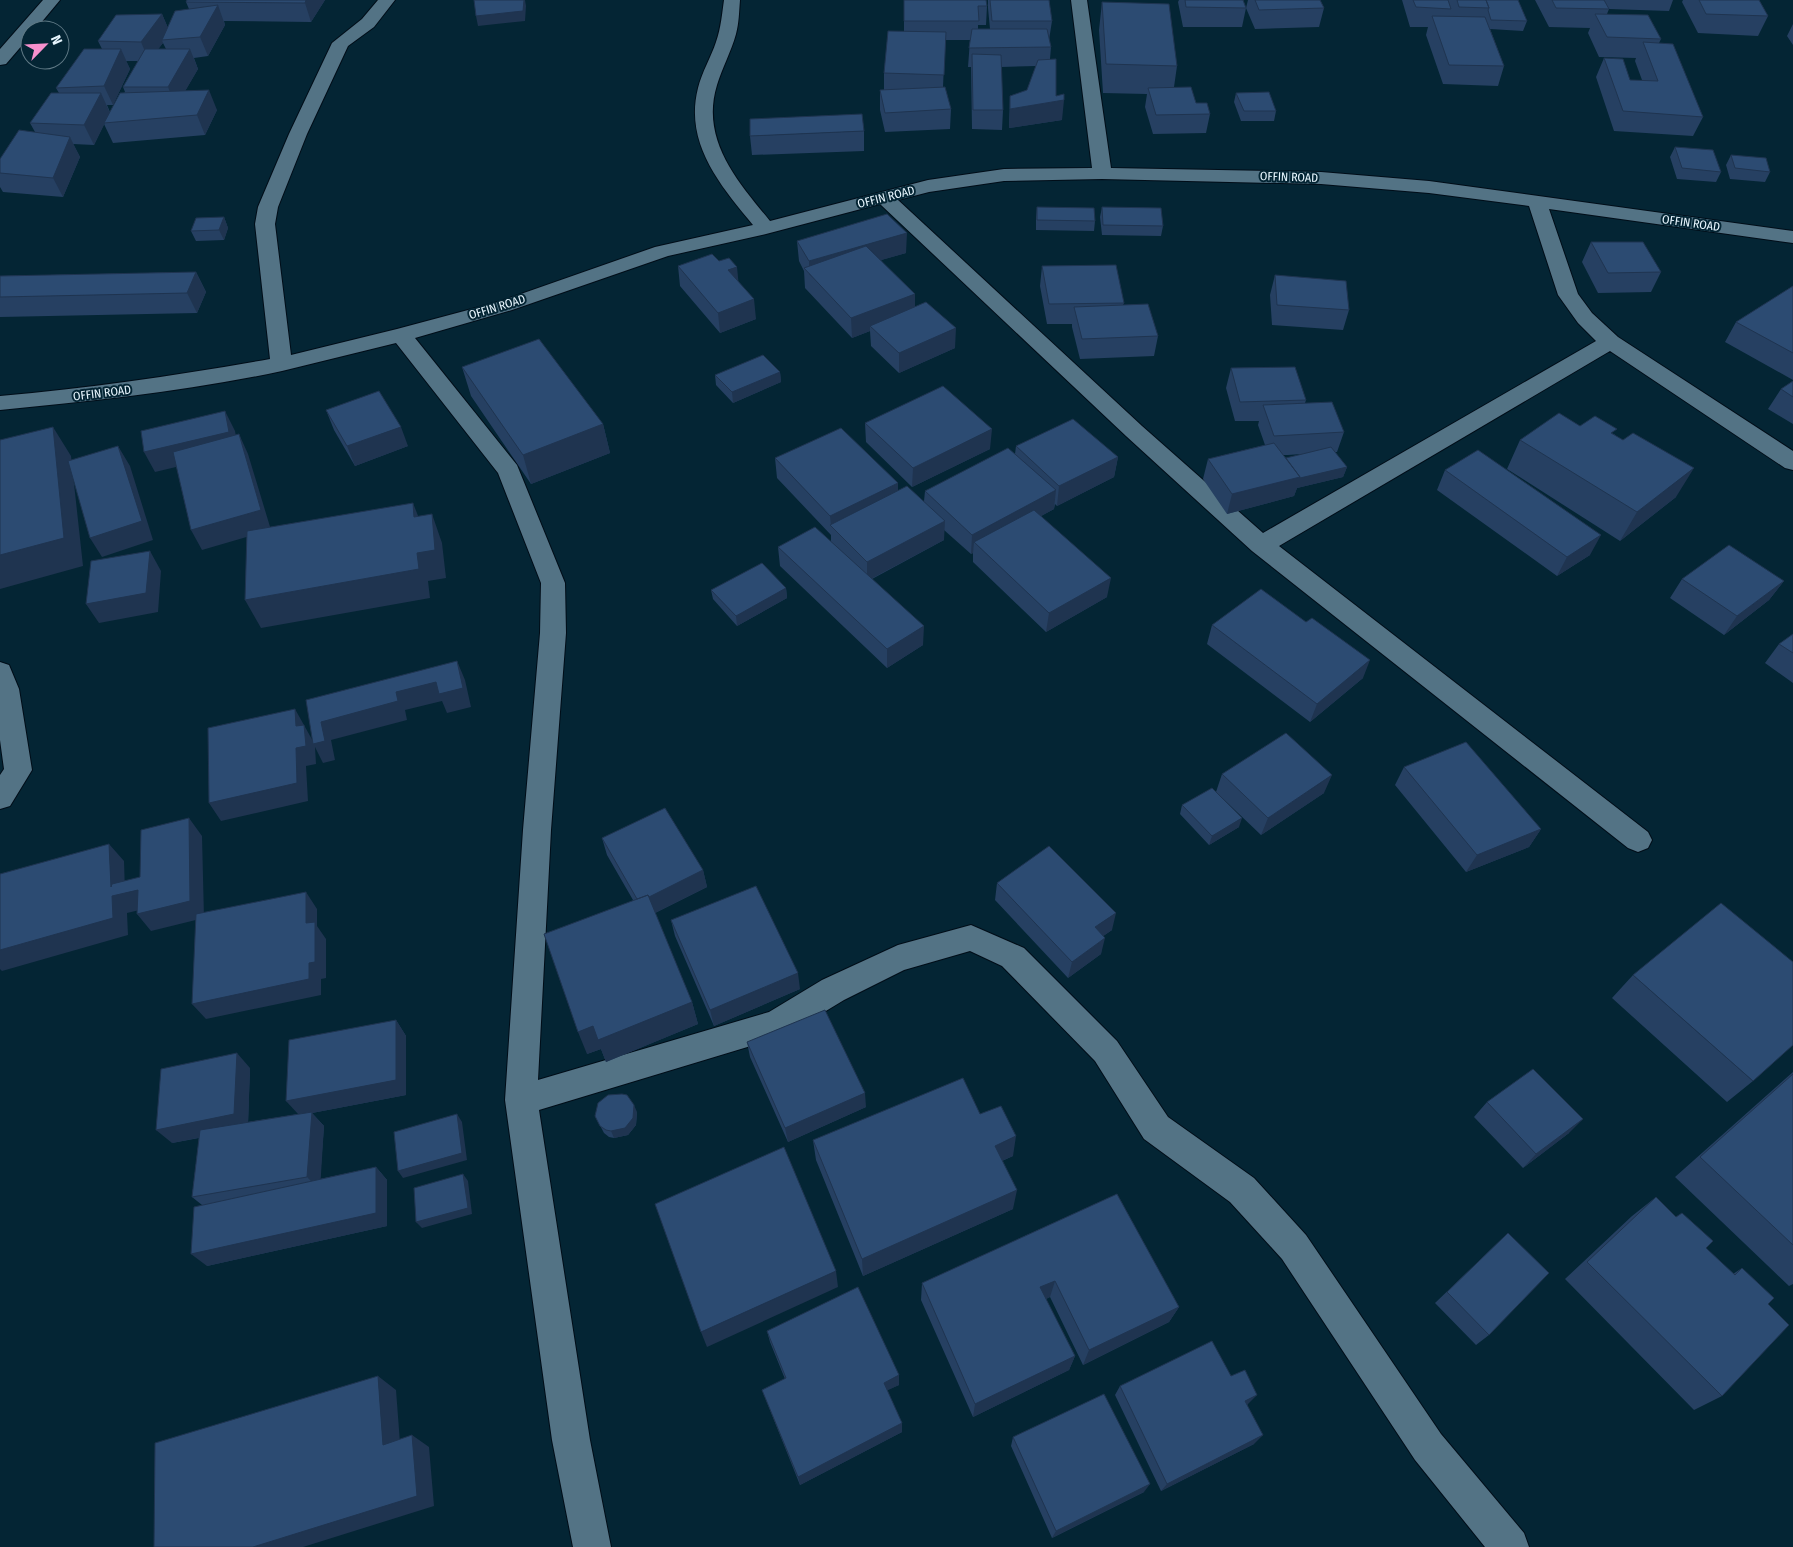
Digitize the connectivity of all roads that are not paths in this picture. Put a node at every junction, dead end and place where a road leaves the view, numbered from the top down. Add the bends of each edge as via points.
1 (52, 0) edge
2 (387, 0) edge
3 (732, 0) edge
4 (1079, 0) edge
5 (0, 60) edge
6 (1102, 173) junction
7 (884, 197) junction
8 (1537, 202) junction
9 (766, 228) junction
10 (1793, 236) edge
11 (401, 335) junction
12 (1610, 342) junction
13 (281, 364) junction
14 (0, 403) edge
15 (1793, 462) edge
16 (1261, 545) junction
17 (0, 672) edge
18 (0, 798) edge
19 (1638, 840) dead end
20 (521, 1100) junction
21 (592, 1547) edge
22 (1510, 1547) edge

1 - 5 street
2 - 13 street via 368,23 341,43 268,207 265,224
3 - 9 street via 729,28 706,89 707,144 717,165
4 - 6 street
6 - 7 street, OFFIN ROAD via 1004,175 928,186
6 - 8 street, OFFIN ROAD via 1321,178 1429,187
7 - 9 street, OFFIN ROAD
7 - 16 street
8 - 10 street, OFFIN ROAD
8 - 12 street via 1568,295 1585,318
9 - 11 street, OFFIN ROAD via 662,251 505,306
11 - 13 street, OFFIN ROAD
11 - 20 street via 509,471 553,583 553,633
12 - 15 street
12 - 16 street
13 - 14 street, OFFIN ROAD via 87,396
16 - 19 street
17 - 18 street via 6,689 18,770
20 - 21 street via 571,1440
20 - 22 street via 777,1024 833,990 898,958 971,938 1013,957 1106,1051 1156,1128 1242,1190 1294,1248 1428,1447

